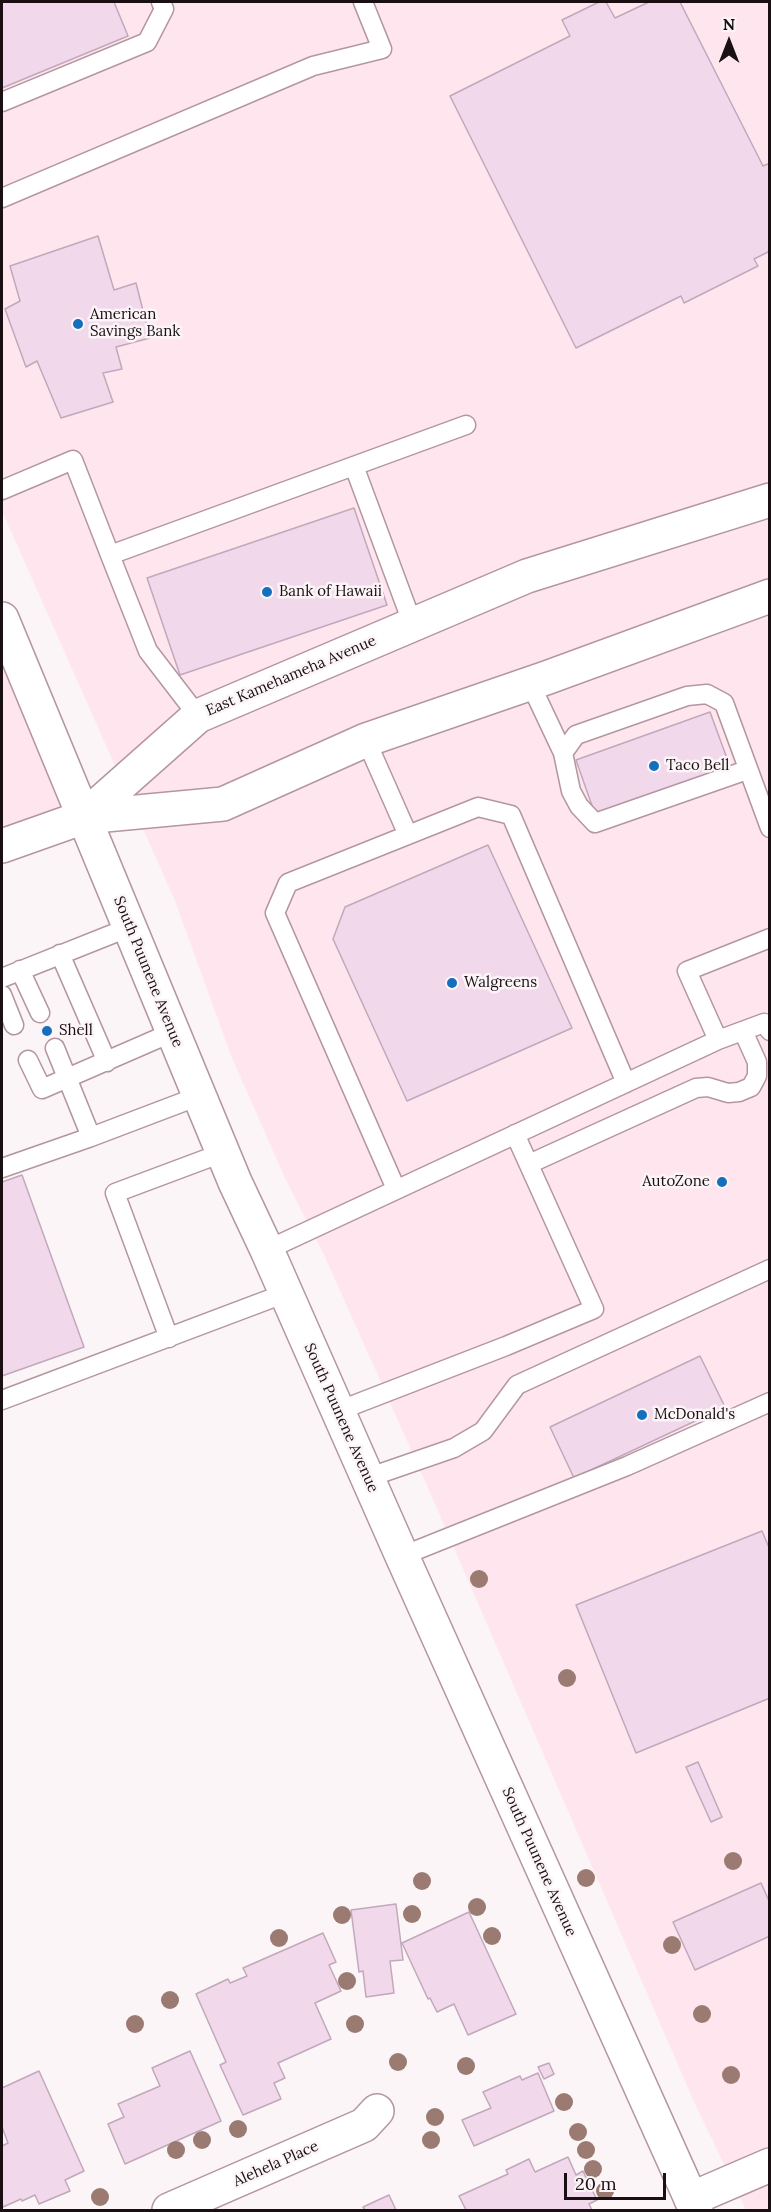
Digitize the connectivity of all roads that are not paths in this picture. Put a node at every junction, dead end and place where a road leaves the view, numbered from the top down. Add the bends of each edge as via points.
1 (161, 2) edge
2 (363, 2) edge
3 (2, 102) edge
4 (2, 198) edge
5 (466, 425) dead end
6 (354, 466) junction
7 (2, 490) edge
8 (770, 500) edge
9 (110, 555) junction
10 (768, 602) edge
11 (2, 619) edge
12 (413, 625) junction
13 (530, 683) junction
14 (198, 716) junction
15 (366, 740) junction
16 (563, 753) junction
17 (747, 770) junction
18 (84, 817) junction
19 (770, 828) edge
20 (408, 835) junction
21 (2, 846) edge
22 (130, 927) junction
23 (770, 938) edge
24 (60, 954) junction
25 (20, 970) junction
26 (2, 978) edge
27 (2, 995) edge
28 (40, 1013) dead end
29 (14, 1025) dead end
30 (743, 1031) junction
31 (770, 1031) edge
32 (173, 1032) junction
33 (718, 1040) junction
34 (56, 1048) dead end
35 (28, 1060) dead end
36 (107, 1062) junction
37 (69, 1079) junction
38 (626, 1083) junction
39 (200, 1096) junction
40 (515, 1134) junction
41 (91, 1137) junction
42 (222, 1152) junction
43 (529, 1164) junction
44 (2, 1168) edge
45 (396, 1189) junction
46 (267, 1250) junction
47 (770, 1269) edge
48 (286, 1293) junction
49 (168, 1338) junction
50 (2, 1400) edge
51 (770, 1402) edge
52 (338, 1411) junction
53 (367, 1478) junction
54 (402, 1556) junction
55 (377, 2111) dead end
56 (770, 2165) edge
57 (693, 2205) edge
58 (170, 2211) edge

1 - 3 lane via 164,9 147,42
2 - 4 lane via 382,49 313,66
5 - 6 lane
6 - 9 lane
6 - 12 lane
7 - 9 lane via 73,460
8 - 12 street, East Kamehameha Avenue via 528,576
9 - 14 lane via 148,651
10 - 13 street
11 - 18 street, South Puunene Avenue
12 - 14 street, East Kamehameha Avenue
13 - 15 street
13 - 16 lane
14 - 18 street, East Kamehameha Avenue
15 - 18 street via 224,804
15 - 20 lane
16 - 17 lane via 571,791 595,823
16 - 17 lane via 576,735 687,696 707,694 724,703
17 - 19 lane
18 - 21 street
18 - 22 street, South Puunene Avenue
20 - 38 lane via 478,807 511,815
20 - 45 lane via 288,884 275,913
22 - 24 lane
22 - 32 street, South Puunene Avenue
23 - 33 lane via 687,971
24 - 25 lane
24 - 36 lane
25 - 26 lane
25 - 28 lane
27 - 29 lane
30 - 31 lane via 764,1023
30 - 33 lane
30 - 43 lane via 757,1062 757,1076 751,1087 728,1093 696,1088
32 - 36 lane
32 - 39 street, South Puunene Avenue
33 - 38 lane
34 - 37 lane
35 - 37 lane via 42,1089
36 - 37 lane
37 - 41 lane
38 - 40 lane
39 - 41 lane
39 - 42 street, South Puunene Avenue
40 - 43 lane
40 - 45 lane
41 - 44 lane
42 - 46 street, South Puunene Avenue
42 - 49 lane via 115,1193
43 - 52 lane via 594,1309
45 - 46 lane
46 - 48 street, South Puunene Avenue
47 - 53 lane via 517,1385 483,1431 454,1448
48 - 49 lane
48 - 52 street, South Puunene Avenue
49 - 50 lane
51 - 54 lane via 627,1466
52 - 53 street, South Puunene Avenue
53 - 54 street, South Puunene Avenue
54 - 57 street, South Puunene Avenue
55 - 58 street, Alehela Place via 364,2125
56 - 57 street

